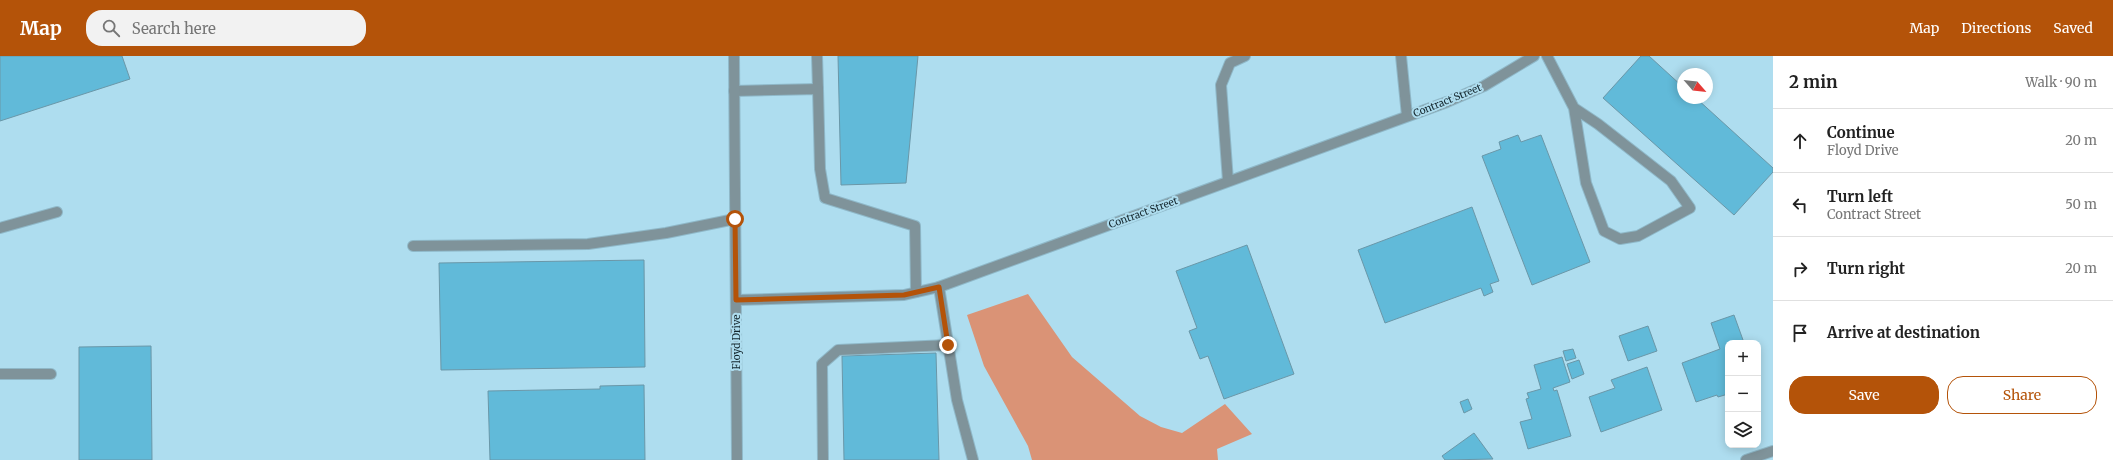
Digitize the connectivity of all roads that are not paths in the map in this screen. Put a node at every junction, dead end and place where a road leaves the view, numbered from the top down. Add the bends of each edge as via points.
1 (734, 56) edge
2 (817, 56) edge
3 (1245, 56) edge
4 (1401, 56) edge
5 (1534, 56) edge
6 (1547, 56) edge
7 (818, 88) junction
8 (734, 91) junction
9 (1574, 108) junction
10 (1407, 116) junction
11 (1228, 181) junction
12 (57, 212) dead end
13 (735, 219) junction
14 (0, 228) edge
15 (412, 246) dead end
16 (939, 287) junction
17 (916, 292) junction
18 (736, 300) junction
19 (948, 345) junction
20 (0, 374) edge
21 (51, 374) dead end
22 (1773, 451) edge
23 (736, 460) edge
24 (823, 460) edge
25 (973, 460) edge
26 (1746, 460) edge

1 - 8 street, Floyd Drive
2 - 7 street
3 - 11 street via 1230,63 1221,85
4 - 10 street
5 - 10 street, Contract Street via 1484,86
6 - 9 street
7 - 8 street
7 - 17 street via 820,169 825,198 915,226
8 - 13 street, Floyd Drive
9 - 9 street via 1671,181 1690,208 1638,236 1620,240 1604,231 1586,183
10 - 11 street, Contract Street
11 - 16 street, Contract Street
12 - 14 street
13 - 15 street via 666,233 588,244
13 - 18 street, Floyd Drive
16 - 17 street, Contract Street
16 - 19 street
17 - 18 street, Contract Street via 904,295
18 - 23 street, Floyd Drive
19 - 24 street via 838,350 822,364
19 - 25 street via 957,400
20 - 21 street
22 - 26 street

